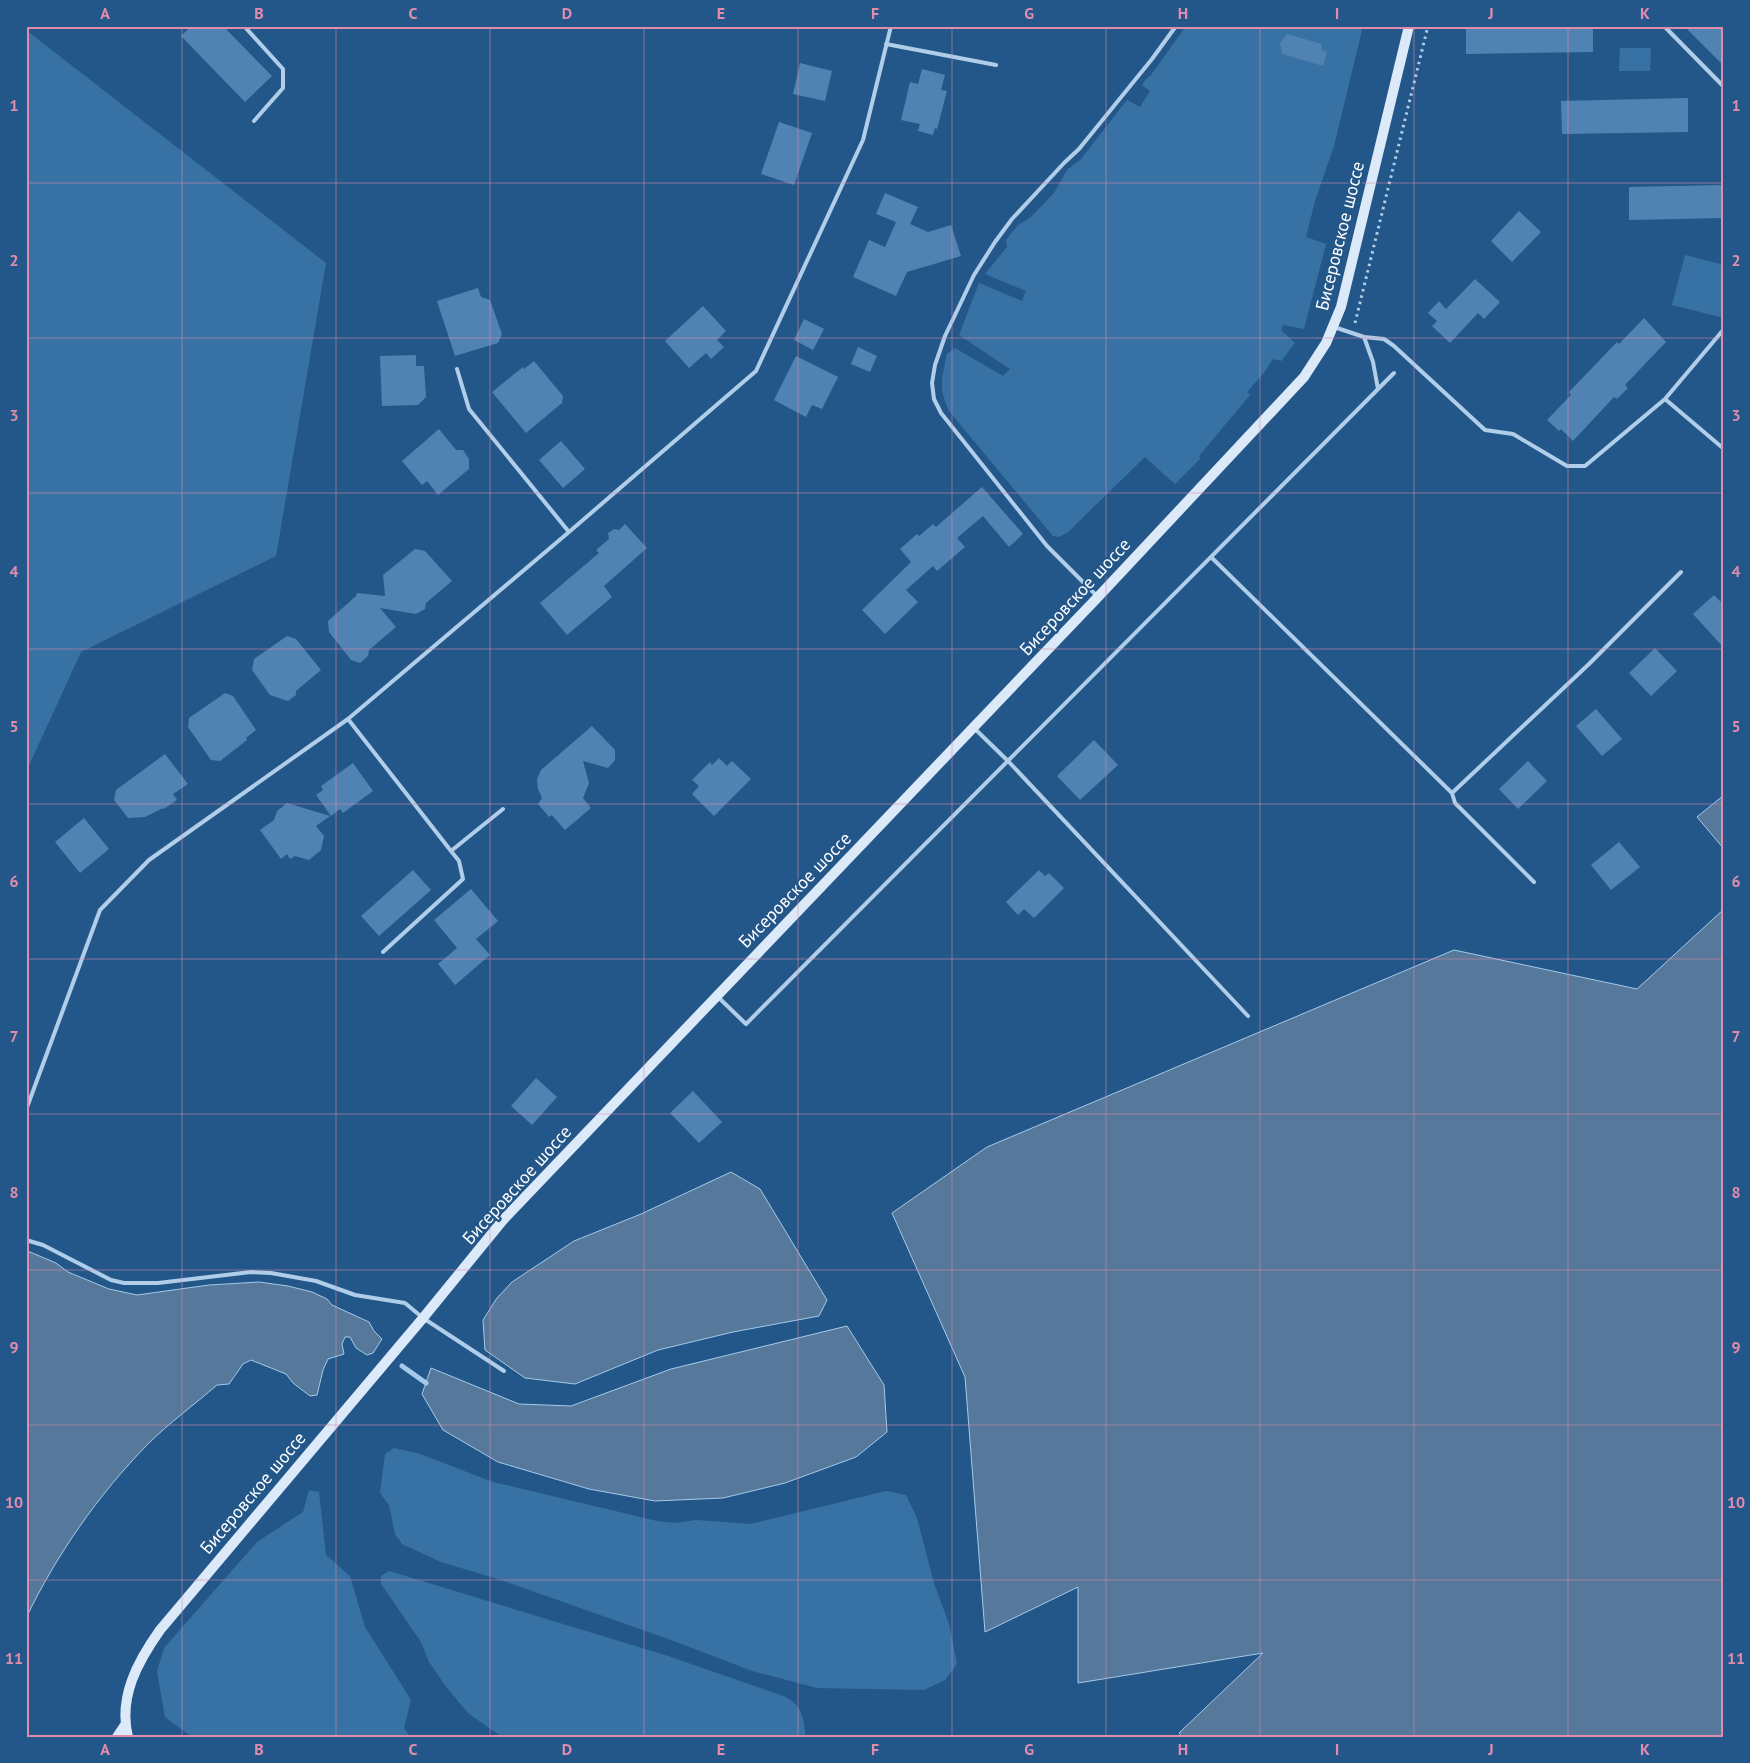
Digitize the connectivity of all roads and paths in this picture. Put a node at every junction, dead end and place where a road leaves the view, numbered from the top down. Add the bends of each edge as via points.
1 (244, 26) edge
2 (891, 26) edge
3 (1176, 26) edge
4 (1409, 26) edge
5 (1428, 26) edge
6 (1664, 26) edge
7 (886, 44) junction
8 (996, 65) dead end
9 (1724, 87) edge
10 (254, 121) dead end
11 (1333, 327) junction
12 (1724, 329) edge
13 (1352, 334) junction
14 (1364, 337) junction
15 (457, 369) dead end
16 (1394, 373) dead end
17 (1378, 389) junction
18 (1665, 399) junction
19 (1724, 449) edge
20 (569, 532) junction
21 (1211, 557) junction
22 (1681, 572) dead end
23 (1098, 597) junction
24 (348, 719) junction
25 (973, 728) junction
26 (1008, 761) junction
27 (1452, 793) junction
28 (503, 808) dead end
29 (451, 851) junction
30 (1534, 882) dead end
31 (383, 952) dead end
32 (717, 995) junction
33 (1248, 1016) dead end
34 (26, 1110) edge
35 (26, 1240) edge
36 (423, 1318) junction
37 (504, 1371) dead end
38 (125, 1725) junction
39 (117, 1737) edge
40 (128, 1737) edge

1 - 10 lane via 283,69 283,88
2 - 7 lane
3 - 23 lane via 1079,149 1012,219 995,242 974,275 946,336 932,383 934,399 946,420 1047,546
4 - 11 main road, Бисеровское шоссе via 1341,307
5 - 13 path
6 - 9 lane
7 - 8 lane
7 - 20 lane via 863,140 756,370
11 - 13 lane
11 - 23 main road, Бисеровское шоссе via 1304,378
12 - 18 lane
13 - 14 lane
14 - 17 lane
14 - 18 lane via 1384,339 1394,346 1485,430 1513,434 1567,466 1585,466
15 - 20 lane via 469,409
16 - 17 lane
17 - 21 lane
18 - 19 lane
20 - 24 lane
21 - 26 lane
21 - 27 lane
22 - 27 lane
23 - 25 main road, Бисеровское шоссе
24 - 29 lane
24 - 34 lane via 149,860 100,910
25 - 26 lane
25 - 32 main road, Бисеровское шоссе
26 - 32 lane via 746,1024
26 - 33 lane
27 - 30 lane via 1455,802
28 - 29 lane
29 - 31 lane via 459,861 463,879
32 - 36 main road, Бисеровское шоссе via 503,1220
35 - 36 lane via 124,1283 271,1273 316,1281 355,1295 405,1303
36 - 37 lane
36 - 38 main road, Бисеровское шоссе via 160,1630 131,1681
38 - 39 main road
38 - 40 main road, Бисеровское шоссе

